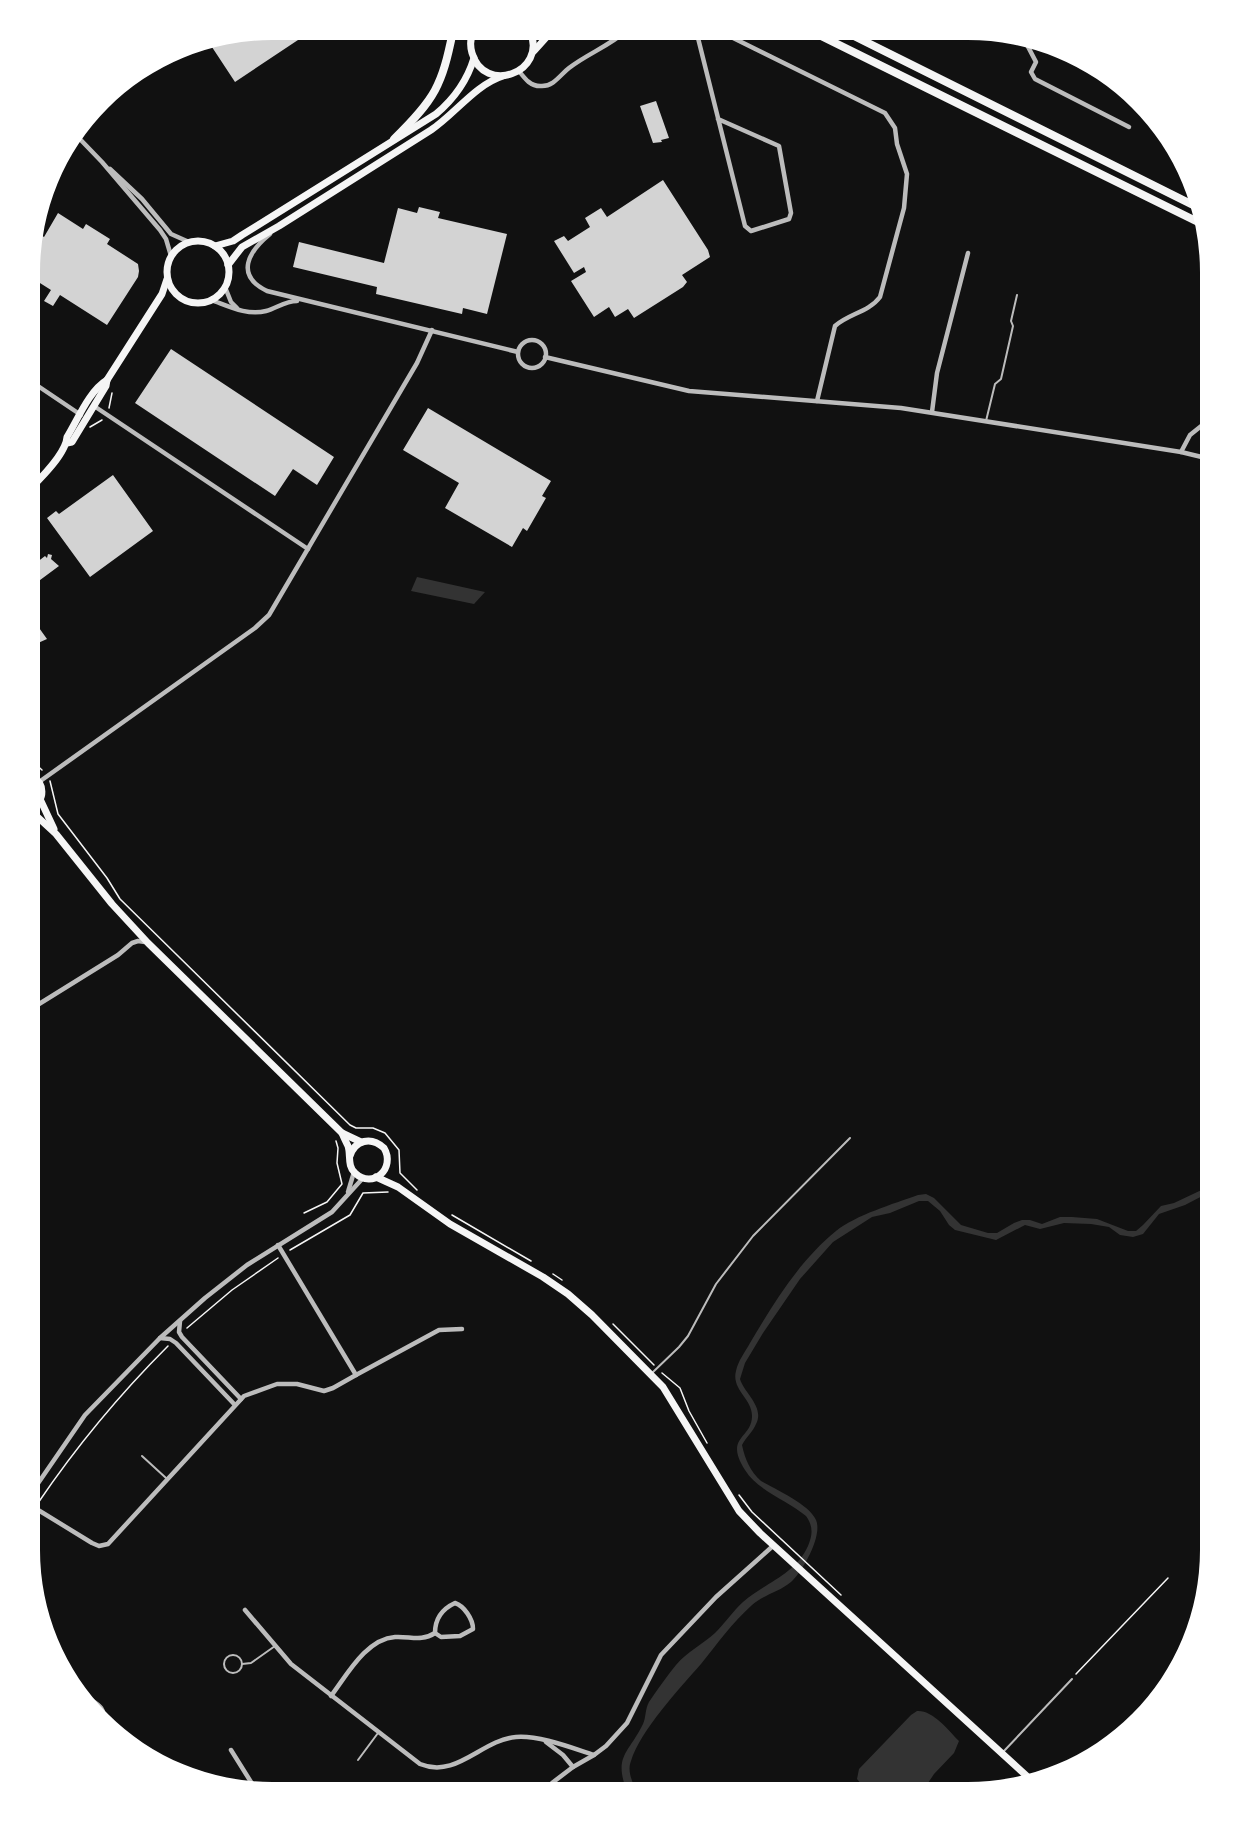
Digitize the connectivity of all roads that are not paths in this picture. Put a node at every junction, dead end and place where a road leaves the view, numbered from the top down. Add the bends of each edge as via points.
1 (451, 40) edge
2 (471, 40) edge
3 (533, 40) edge
4 (544, 40) edge
5 (614, 40) edge
6 (700, 40) edge
7 (738, 40) edge
8 (829, 40) edge
9 (862, 40) edge
10 (1029, 48) edge
11 (533, 53) junction
12 (474, 58) junction
13 (519, 71) junction
14 (503, 76) junction
15 (718, 119) junction
16 (1129, 127) dead end
17 (394, 139) junction
18 (82, 141) edge
19 (102, 162) junction
20 (1189, 203) edge
21 (1194, 220) edge
22 (279, 226) junction
23 (189, 242) junction
24 (215, 246) junction
25 (968, 253) dead end
26 (171, 256) junction
27 (228, 265) junction
28 (167, 279) junction
29 (225, 287) junction
30 (1017, 295) dead end
31 (178, 296) junction
32 (211, 300) junction
33 (304, 302) junction
34 (152, 309) junction
35 (239, 309) junction
36 (432, 330) junction
37 (518, 352) junction
38 (545, 357) junction
39 (107, 380) junction
40 (40, 388) edge
41 (817, 401) junction
42 (94, 406) junction
43 (932, 412) junction
44 (81, 416) junction
45 (986, 421) junction
46 (1200, 427) edge
47 (67, 443) junction
48 (1181, 452) junction
49 (1200, 457) edge
50 (40, 479) edge
51 (308, 549) junction
52 (40, 781) edge
53 (40, 784) edge
54 (40, 799) joint
55 (40, 818) edge
56 (56, 834) junction
57 (148, 943) junction
58 (40, 1002) edge
59 (340, 1135) junction
60 (850, 1138) dead end
61 (361, 1142) junction
62 (350, 1156) junction
63 (387, 1166) junction
64 (354, 1172) junction
65 (376, 1177) junction
66 (363, 1178) junction
67 (394, 1189) junction
68 (347, 1195) junction
69 (278, 1245) junction
70 (180, 1320) junction
71 (462, 1329) dead end
72 (160, 1338) junction
73 (651, 1374) junction
74 (356, 1375) junction
75 (241, 1399) junction
76 (235, 1405) junction
77 (142, 1456) dead end
78 (40, 1480) edge
79 (168, 1480) junction
80 (40, 1511) edge
81 (774, 1545) junction
82 (245, 1610) dead end
83 (435, 1633) junction
84 (274, 1646) junction
85 (242, 1664) junction
86 (1072, 1679) road end
87 (331, 1696) junction
88 (378, 1733) junction
89 (543, 1741) junction
90 (231, 1750) dead end
91 (1002, 1753) junction
92 (594, 1755) junction
93 (358, 1760) dead end
94 (573, 1767) junction
95 (1025, 1775) edge
96 (250, 1781) edge
97 (556, 1782) edge

1 - 17 highway via 434,96
2 - 12 main road
3 - 11 main road
4 - 11 main road
5 - 13 street via 550,84 532,84
6 - 15 street
7 - 41 street via 885,113 895,128 898,152 906,169 905,202 882,293 872,306 835,326
8 - 21 highway
9 - 20 highway
10 - 16 street via 1036,62 1031,72 1035,79
11 - 13 main road
12 - 14 main road via 486,71
12 - 17 main road via 450,102
13 - 14 main road
14 - 22 main road via 487,82 431,130
15 - 15 street via 778,146 789,219 747,229
17 - 24 main road via 232,241
18 - 19 street
19 - 23 street via 171,234
19 - 26 street via 160,230
22 - 27 main road via 242,247
22 - 33 street via 253,249 249,275 259,288
23 - 24 main road
23 - 26 main road
24 - 27 main road
25 - 43 street
26 - 28 main road
27 - 29 main road
28 - 31 main road
28 - 34 main road
29 - 32 main road
29 - 35 street
30 - 45 lane via 1001,379 995,384
31 - 32 main road via 197,303
31 - 34 main road
32 - 35 street
33 - 35 street via 290,301 258,313
33 - 36 street
34 - 39 main road
36 - 37 street
36 - 51 street via 422,354
37 - 38 street via 520,362 529,368 537,367
37 - 38 street via 532,340 543,346
38 - 41 street via 689,391
39 - 42 main road
39 - 44 main road
40 - 44 street
41 - 43 street
42 - 47 main road via 72,442
42 - 51 street
43 - 45 street
44 - 47 main road
45 - 48 street
46 - 48 street via 1190,435
47 - 50 main road
48 - 49 street
51 - 52 street via 269,615 255,628
53 - 54 main road
54 - 56 main road
55 - 56 main road
56 - 57 main road
57 - 58 street via 132,943
57 - 59 main road
59 - 61 main road
59 - 62 main road
60 - 73 lane via 753,1236 716,1284 688,1336
61 - 62 main road
61 - 63 main road via 372,1141 382,1146
62 - 64 main road
63 - 65 main road
63 - 67 main road
64 - 66 main road
64 - 68 street
65 - 66 main road
65 - 67 main road
66 - 68 street
67 - 73 main road via 568,1294
68 - 69 street via 332,1212
69 - 70 street via 226,1281
69 - 74 street
70 - 72 street
70 - 75 street via 182,1337
71 - 74 street via 439,1330
72 - 76 street via 176,1343
72 - 78 street via 85,1415
73 - 81 main road via 675,1404 739,1511
74 - 75 street via 327,1390 277,1384
75 - 76 street
76 - 79 street
77 - 79 lane
79 - 80 street via 104,1546 92,1543
81 - 91 main road
81 - 92 street via 716,1597 661,1655 627,1723
82 - 84 street
83 - 83 street via 444,1638 460,1636 471,1631 473,1624 462,1606 455,1603 439,1615
83 - 87 street via 420,1639 396,1637 379,1641 364,1653
84 - 85 lane via 251,1663
84 - 87 street via 291,1665
85 - 85 lane via 239,1657 232,1655 224,1665 233,1673
86 - 91 lane
87 - 88 street
88 - 89 street via 414,1762 436,1768 451,1767 510,1738
88 - 93 lane
89 - 92 street
89 - 94 street
90 - 96 street
91 - 95 main road
92 - 94 street
94 - 97 street

